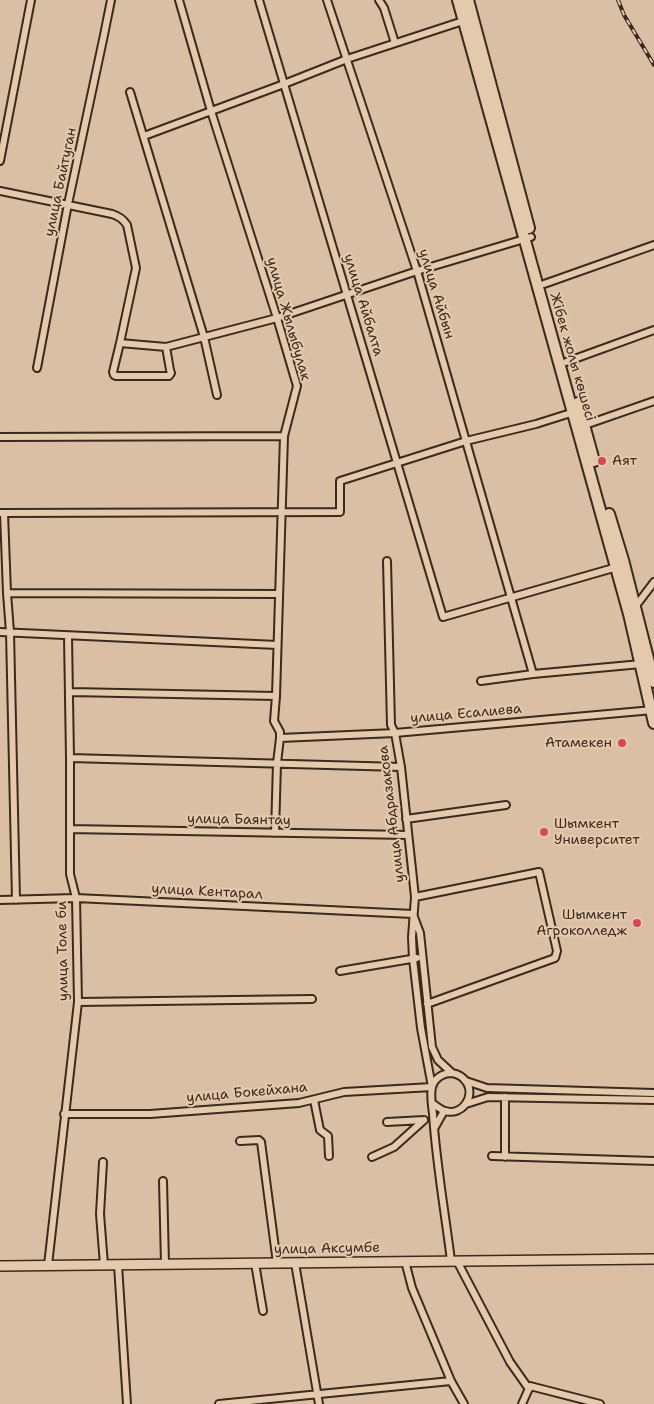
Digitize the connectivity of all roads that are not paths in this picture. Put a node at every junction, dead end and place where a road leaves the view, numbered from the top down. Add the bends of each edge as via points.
1 (31, 0) edge
2 (110, 0) edge
3 (179, 0) edge
4 (259, 0) edge
5 (327, 0) edge
6 (379, 0) edge
7 (458, 0) edge
8 (468, 0) edge
9 (463, 21) junction
10 (395, 43) junction
11 (347, 59) junction
12 (284, 84) junction
13 (130, 92) dead end
14 (211, 111) junction
15 (144, 136) junction
16 (0, 161) edge
17 (0, 191) edge
18 (68, 204) junction
19 (528, 238) junction
20 (654, 244) edge
21 (416, 271) junction
22 (544, 284) junction
23 (347, 294) junction
24 (277, 318) junction
25 (654, 330) edge
26 (204, 337) junction
27 (120, 343) junction
28 (166, 346) junction
29 (566, 362) junction
30 (37, 368) dead end
31 (217, 395) dead end
32 (654, 401) edge
33 (574, 412) junction
34 (585, 424) junction
35 (284, 436) junction
36 (0, 437) edge
37 (466, 441) junction
38 (398, 463) junction
39 (282, 511) junction
40 (2, 513) edge
41 (387, 561) dead end
42 (617, 567) junction
43 (654, 582) edge
44 (7, 593) junction
45 (279, 594) junction
46 (511, 598) junction
47 (635, 607) junction
48 (0, 632) edge
49 (10, 632) junction
50 (68, 636) junction
51 (277, 645) junction
52 (641, 664) junction
53 (533, 674) junction
54 (654, 680) edge
55 (481, 681) dead end
56 (70, 692) junction
57 (276, 696) junction
58 (653, 710) edge
59 (654, 723) edge
60 (395, 733) junction
61 (280, 738) junction
62 (70, 758) junction
63 (277, 763) junction
64 (401, 767) junction
65 (506, 804) dead end
66 (406, 819) junction
67 (70, 829) junction
68 (274, 833) junction
69 (408, 835) junction
70 (414, 896) junction
71 (76, 898) junction
72 (0, 900) edge
73 (16, 900) junction
74 (413, 914) junction
75 (423, 957) junction
76 (413, 959) junction
77 (340, 971) dead end
78 (312, 998) dead end
79 (78, 1002) junction
80 (427, 1004) junction
81 (452, 1073) junction
82 (466, 1081) junction
83 (432, 1087) junction
84 (654, 1093) edge
85 (505, 1097) junction
86 (314, 1100) junction
87 (654, 1100) edge
88 (432, 1104) junction
89 (466, 1104) junction
90 (444, 1111) junction
91 (64, 1114) junction
92 (433, 1119) junction
93 (424, 1120) junction
94 (387, 1122) dead end
95 (434, 1129) junction
96 (240, 1141) dead end
97 (329, 1156) dead end
98 (492, 1156) dead end
99 (372, 1157) dead end
100 (506, 1157) junction
101 (654, 1161) edge
102 (103, 1162) dead end
103 (163, 1181) dead end
104 (654, 1259) edge
105 (454, 1261) junction
106 (405, 1262) junction
107 (256, 1263) junction
108 (277, 1263) junction
109 (295, 1263) junction
110 (165, 1264) junction
111 (48, 1265) junction
112 (104, 1265) junction
113 (118, 1265) junction
114 (0, 1266) edge
115 (263, 1311) dead end
116 (451, 1381) junction
117 (529, 1390) junction
118 (317, 1394) junction
119 (127, 1404) edge
120 (219, 1404) edge
121 (319, 1404) edge
122 (464, 1404) edge
123 (522, 1404) edge
124 (600, 1404) edge

1 - 16 street
2 - 18 street, улица Байтуган
3 - 14 street, улица Жылыбулак
4 - 12 street, улица Айбалта
5 - 11 street, улица Айбын
6 - 10 street
7 - 9 main road, Жібек жолы көшесі
8 - 19 main road, Жібек жолы көшесі
9 - 10 street
9 - 19 main road, Жібек жолы көшесі
10 - 11 street
11 - 12 street
11 - 21 street, улица Айбын
12 - 14 street
12 - 23 street, улица Айбалта
13 - 15 street
14 - 15 street
14 - 24 street, улица Жылыбулак
15 - 26 street
17 - 18 street
18 - 27 street via 116,215 126,225 136,268
18 - 30 street, улица Байтуган
19 - 21 street
19 - 22 main road, Жібек жолы көшесі
19 - 33 main road, Жібек жолы көшесі
20 - 22 street
21 - 23 street
21 - 37 street, улица Айбын
22 - 29 main road, Жібек жолы көшесі
23 - 24 street
23 - 38 street, улица Айбалта
24 - 26 street
24 - 35 street, улица Жылыбулак via 297,386
25 - 29 street
26 - 28 street
26 - 31 street
27 - 28 street
27 - 28 street via 113,372 116,376 169,376
29 - 34 main road, Жібек жолы көшесі
32 - 34 street
33 - 37 street
33 - 42 main road, Жібек жолы көшесі
34 - 47 main road, Жібек жолы көшесі
35 - 36 street
35 - 39 street, улица Жылыбулак
37 - 38 street
37 - 46 street, улица Айбын
38 - 39 street via 340,481 340,512
38 - 46 street, улица Айбалта via 443,618
39 - 40 street
39 - 45 street, улица Жылыбулак
40 - 44 street
41 - 60 street, улица Абдразакова via 391,725
42 - 46 street
42 - 52 main road, Жібек жолы көшесі
43 - 47 street
44 - 45 street
44 - 49 street
45 - 51 street, улица Жылыбулак
46 - 53 street, улица Айбын
47 - 54 main road, Жібек жолы көшесі
48 - 49 street
49 - 50 street
49 - 73 street
50 - 51 street
50 - 56 street, улица Толе би
51 - 57 street, улица Жылыбулак
52 - 53 street
52 - 58 main road, Жібек жолы көшесі
53 - 55 street
56 - 57 street
56 - 62 street, улица Толе би
57 - 61 street, улица Жылыбулак via 274,721
58 - 59 main road, Жібек жолы көшесі
58 - 60 street, улица Есалиева
60 - 61 street, улица Есалиева
60 - 64 street, улица Абдразакова
61 - 63 street, улица Жылыбулак
62 - 63 street
62 - 67 street, улица Толе би
63 - 64 street
63 - 68 street, улица Жылыбулак
64 - 66 street, улица Абдразакова
65 - 66 street
66 - 69 street, улица Абдразакова
67 - 68 street, улица Баянтау
67 - 71 street, улица Толе би via 70,874
68 - 69 street, улица Баянтау
69 - 70 street, улица Абдразакова
70 - 74 street, улица Абдразакова
70 - 80 street via 539,872 557,951 555,958
71 - 73 street, улица Кентарал
71 - 74 street, улица Кентарал
71 - 79 street, улица Толе би
72 - 73 street, улица Кентарал
74 - 75 street, улица Абдразакова via 420,933
74 - 76 street, улица Абдразакова
75 - 76 street
75 - 80 street, улица Абдразакова
76 - 77 street
76 - 83 street, улица Абдразакова
78 - 79 street
79 - 91 street, улица Толе би
80 - 81 street, улица Абдразакова via 432,1047 438,1060
81 - 82 street
81 - 83 street via 437,1078
82 - 84 street via 487,1088
82 - 89 street via 469,1097
83 - 86 street, улица Бокейхана via 344,1092
83 - 88 street
85 - 87 street
85 - 89 street via 488,1097
85 - 100 street
86 - 91 street, улица Бокейхана via 159,1113
86 - 97 street via 320,1130 328,1136
88 - 90 street
88 - 92 street
89 - 90 street via 460,1110
90 - 95 street
91 - 111 street, улица Толе би
92 - 93 street
92 - 95 street
93 - 94 street
93 - 99 street via 394,1147
95 - 105 street
96 - 108 street via 261,1142
98 - 100 street
100 - 101 street
102 - 112 street via 100,1214
103 - 110 street
104 - 105 main road, улица Аксумбе
105 - 106 main road, улица Аксумбе
105 - 117 street
106 - 109 main road, улица Аксумбе
106 - 116 street via 412,1288
107 - 108 main road, улица Аксумбе
107 - 110 main road, улица Аксумбе
107 - 115 street
108 - 109 main road, улица Аксумбе
109 - 118 street
110 - 113 main road, улица Аксумбе
111 - 112 main road, улица Аксумбе
111 - 114 main road, улица Аксумбе
112 - 113 main road, улица Аксумбе
113 - 119 street
116 - 118 street
116 - 122 street
117 - 123 street
117 - 124 street via 530,1386
118 - 120 street
118 - 121 street

